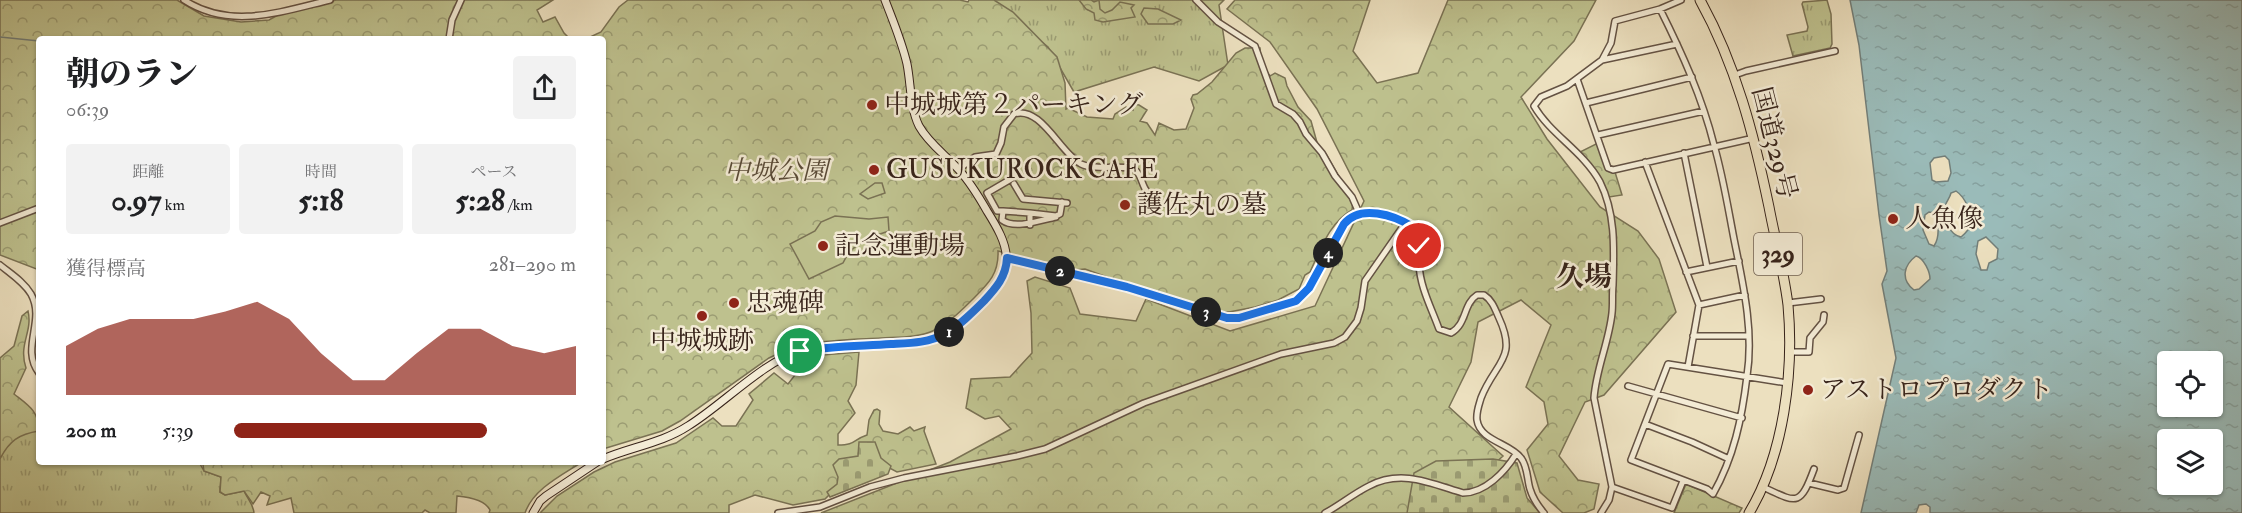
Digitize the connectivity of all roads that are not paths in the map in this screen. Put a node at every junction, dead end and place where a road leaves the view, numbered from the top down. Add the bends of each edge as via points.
1 (184, 0) edge
2 (330, 0) edge
3 (461, 0) edge
4 (885, 0) edge
5 (1196, 0) edge
6 (1681, 0) edge
7 (1700, 0) edge
8 (1660, 9) junction
9 (449, 36) edge
10 (1677, 44) junction
11 (1835, 51) dead end
12 (1602, 60) junction
13 (1735, 75) junction
14 (1692, 77) junction
15 (1577, 79) junction
16 (1586, 103) junction
17 (1704, 111) junction
18 (1598, 135) junction
19 (1754, 138) junction
20 (1714, 145) junction
21 (1684, 153) junction
22 (1645, 162) junction
23 (959, 169) junction
24 (1146, 190) dead end
25 (36, 209) edge
26 (1003, 211) junction
27 (1030, 213) junction
28 (1359, 213) junction
29 (1056, 216) junction
30 (1406, 222) junction
31 (0, 224) edge
32 (1030, 224) junction
33 (1007, 258) junction
34 (1739, 261) junction
35 (0, 265) edge
36 (1707, 267) junction
37 (1686, 272) junction
38 (1745, 295) junction
39 (1821, 299) dead end
40 (1788, 303) junction
41 (1699, 306) junction
42 (36, 308) edge
43 (1824, 315) dead end
44 (36, 321) edge
45 (1693, 336) junction
46 (1749, 336) junction
47 (1789, 352) junction
48 (36, 367) edge
49 (1688, 368) junction
50 (1747, 376) junction
51 (1787, 383) junction
52 (1628, 386) dead end
53 (1656, 394) junction
54 (1742, 418) junction
55 (1645, 424) junction
56 (1859, 435) dead end
57 (1516, 454) junction
58 (606, 458) edge
59 (1729, 459) junction
60 (592, 465) edge
61 (1814, 469) dead end
62 (1683, 481) junction
63 (1809, 483) junction
64 (1612, 487) junction
65 (1763, 487) junction
66 (533, 513) edge
67 (778, 513) edge
68 (1325, 513) edge
69 (1544, 513) edge
70 (1601, 513) edge
71 (1749, 513) edge

1 - 2 street via 215,15 244,18
3 - 9 street
4 - 23 main road via 904,53 919,125 934,146
5 - 28 street via 1218,22 1255,46 1276,104 1300,122
6 - 8 street
7 - 13 highway, 国道329号 / 329
8 - 10 street
8 - 12 street via 1615,21 1611,44
10 - 12 street
10 - 14 street
11 - 13 street
12 - 15 street
13 - 19 highway, 国道329号 / 329
14 - 16 street
14 - 17 street
15 - 16 street
15 - 64 street via 1541,97 1534,106 1599,181 1613,222 1612,314 1594,398
16 - 18 street
17 - 18 street
17 - 20 street
18 - 22 street via 1608,168
19 - 20 street
19 - 40 highway, 国道329号 / 329
20 - 21 street
20 - 34 street
21 - 22 street
21 - 36 street
22 - 37 street
23 - 24 street via 975,157 996,154 1007,121 1014,114 1025,112 1038,120 1080,164 1132,169 1139,174
23 - 33 main road via 995,223
25 - 31 street
26 - 27 street
26 - 29 street via 997,211 987,193 1013,182 1023,199 1065,202
26 - 32 street via 1002,220 1007,223
27 - 29 street
27 - 32 street
28 - 30 street
28 - 33 street via 1344,224 1309,288 1296,301 1239,318 1227,318 1127,287
29 - 32 street
30 - 57 street via 1417,235 1421,279 1439,329 1451,333 1460,328 1469,303 1477,295 1491,300 1508,342 1504,359 1487,384 1477,419 1483,433
30 - 67 street via 1365,280 1357,321 1334,343 1281,354 1143,403 1045,449 904,478 820,507
33 - 58 main road via 995,290 945,334 921,342 800,351 769,367 687,427
34 - 36 street
34 - 38 street
35 - 42 street via 25,286
36 - 37 street
37 - 41 street
38 - 41 street
38 - 46 street
39 - 40 street
40 - 47 highway, 国道329号 / 329
41 - 45 street
43 - 47 street via 1810,338 1809,352
44 - 48 street via 31,357
45 - 46 street
45 - 49 street
46 - 50 street
47 - 51 highway, 国道329号 / 329
49 - 50 street
49 - 53 street via 1668,364
50 - 51 street
50 - 54 street
51 - 65 highway, 国道329号 / 329 via 1776,450
52 - 53 street
53 - 54 street
53 - 55 street
54 - 59 street
55 - 59 street
55 - 62 street via 1631,460
56 - 63 street via 1844,488
57 - 68 street via 1496,477 1471,493 1396,477 1368,486
57 - 69 street via 1524,463 1533,498
59 - 62 street via 1713,494
60 - 66 main road via 546,496
61 - 63 street
62 - 64 street via 1672,508
63 - 65 street via 1802,495 1790,500
64 - 70 street
65 - 71 highway, 国道329号 / 329

